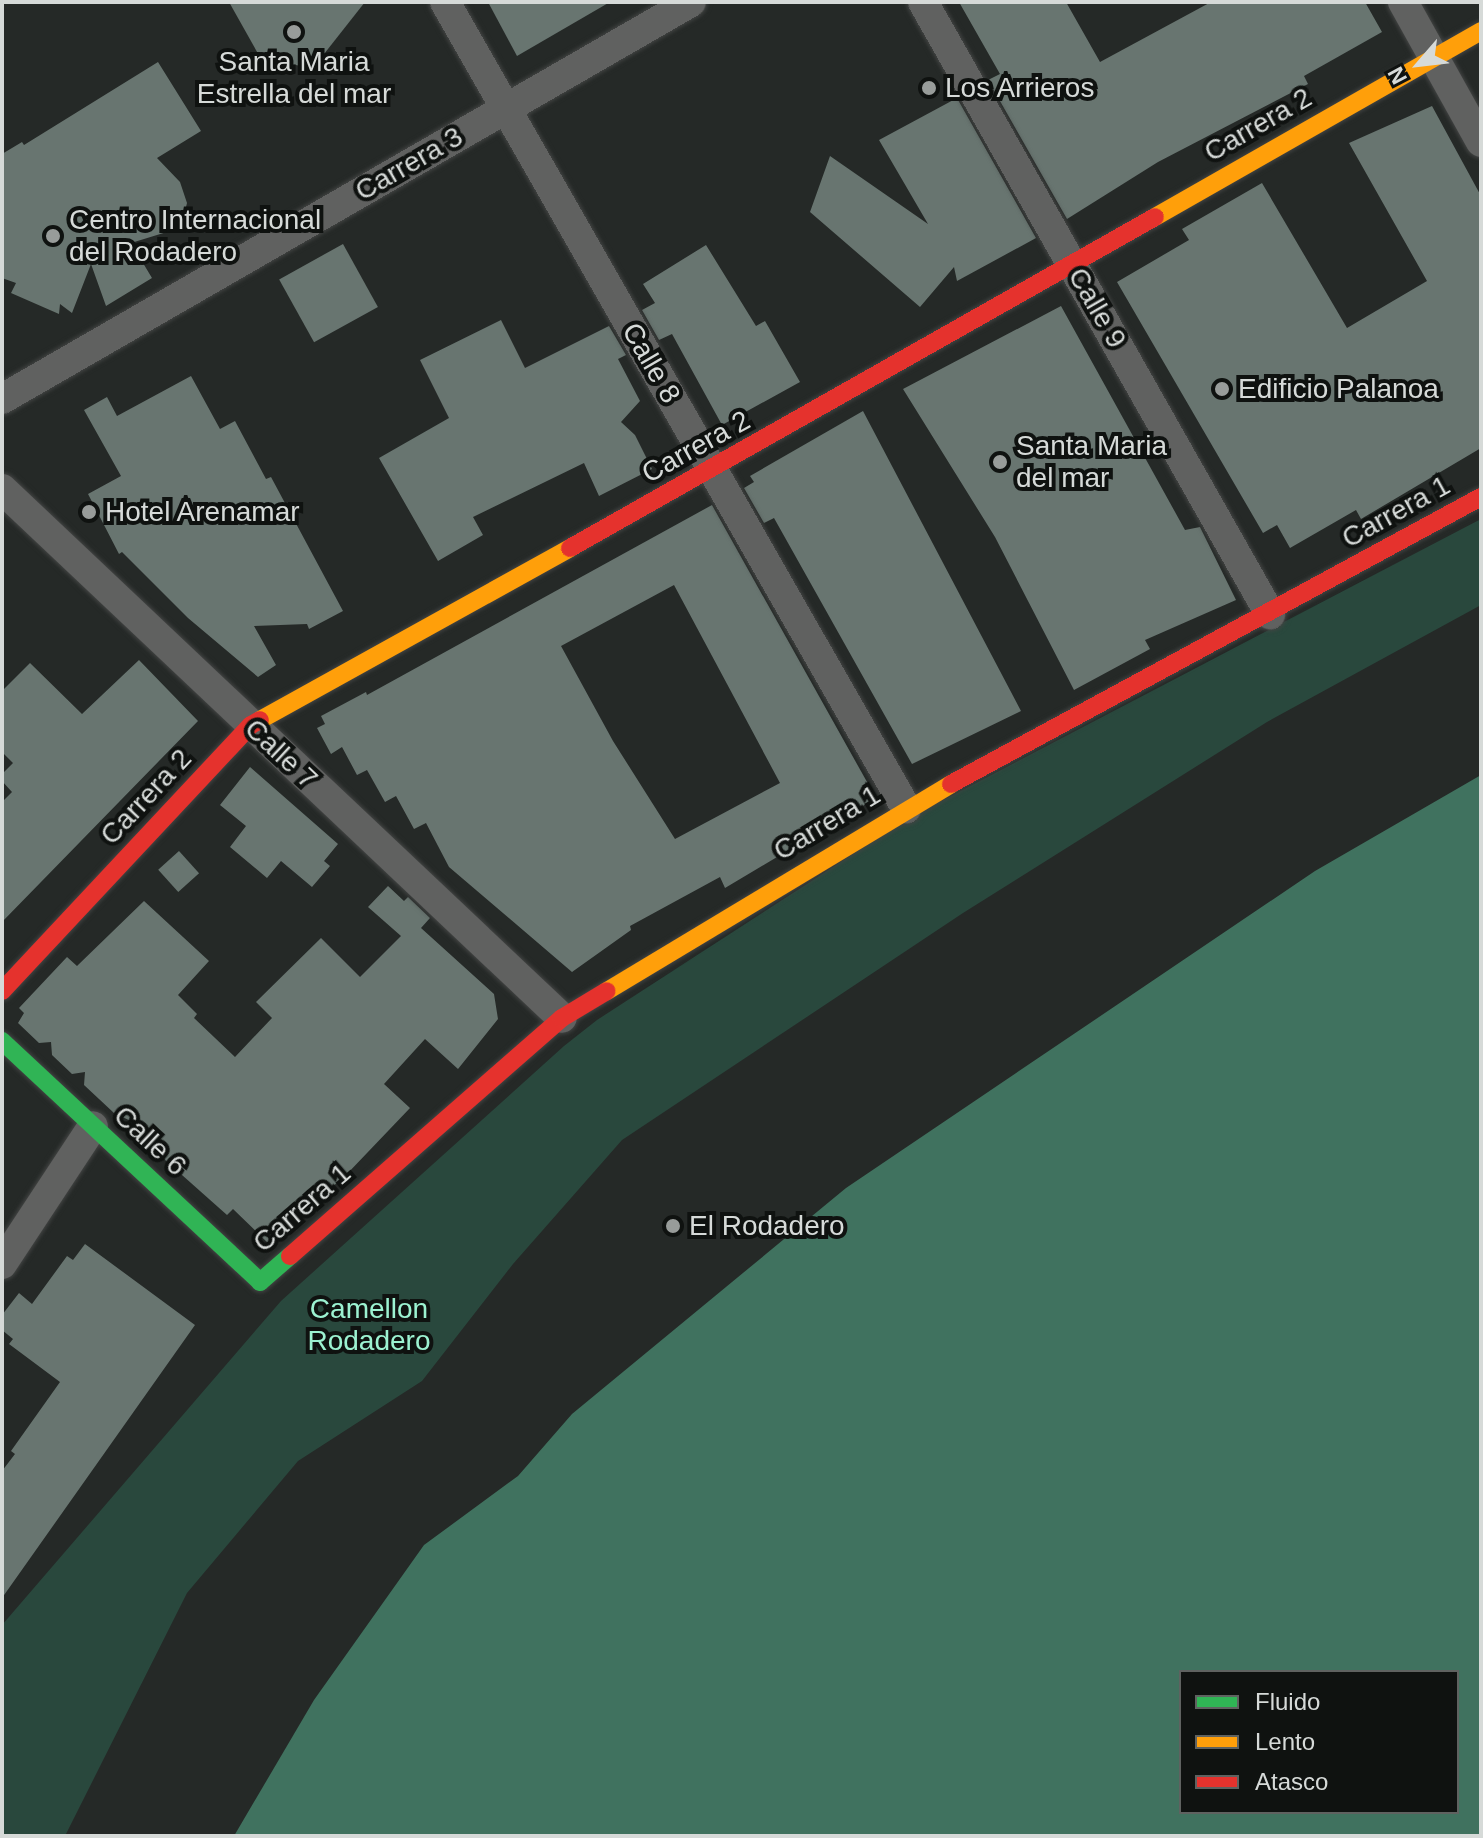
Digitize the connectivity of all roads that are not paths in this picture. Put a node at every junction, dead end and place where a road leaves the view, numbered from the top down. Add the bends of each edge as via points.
1 (445, 2) edge
2 (691, 2) edge
3 (923, 2) edge
4 (1403, 2) edge
5 (1481, 31) edge
6 (1434, 58) junction
7 (506, 109) junction
8 (1481, 142) edge
9 (1071, 263) junction
10 (2, 399) edge
11 (712, 470) junction
12 (2, 489) edge
13 (1481, 497) edge
14 (1270, 614) junction
15 (251, 725) junction
16 (906, 808) junction
17 (2, 991) edge
18 (562, 1018) junction
19 (2, 1041) edge
20 (93, 1126) junction
21 (2, 1264) edge
22 (260, 1282) joint

1 - 7 street, Calle 8
2 - 7 street, Carrera 3
3 - 9 street, Calle 9
4 - 6 street
5 - 6 street, Carrera 2
6 - 8 street
6 - 9 street, Carrera 2
7 - 10 street, Carrera 3
7 - 11 street, Calle 8
9 - 11 street, Carrera 2
9 - 14 street, Calle 9
11 - 15 street, Carrera 2
11 - 16 street, Calle 8
12 - 15 street, Calle 7
13 - 14 street, Carrera 1
14 - 16 street, Carrera 1
15 - 17 street, Carrera 2
15 - 18 street, Calle 7
16 - 18 street, Carrera 1
18 - 22 street, Carrera 1
19 - 20 street, Calle 6
20 - 21 street
20 - 22 street, Calle 6

